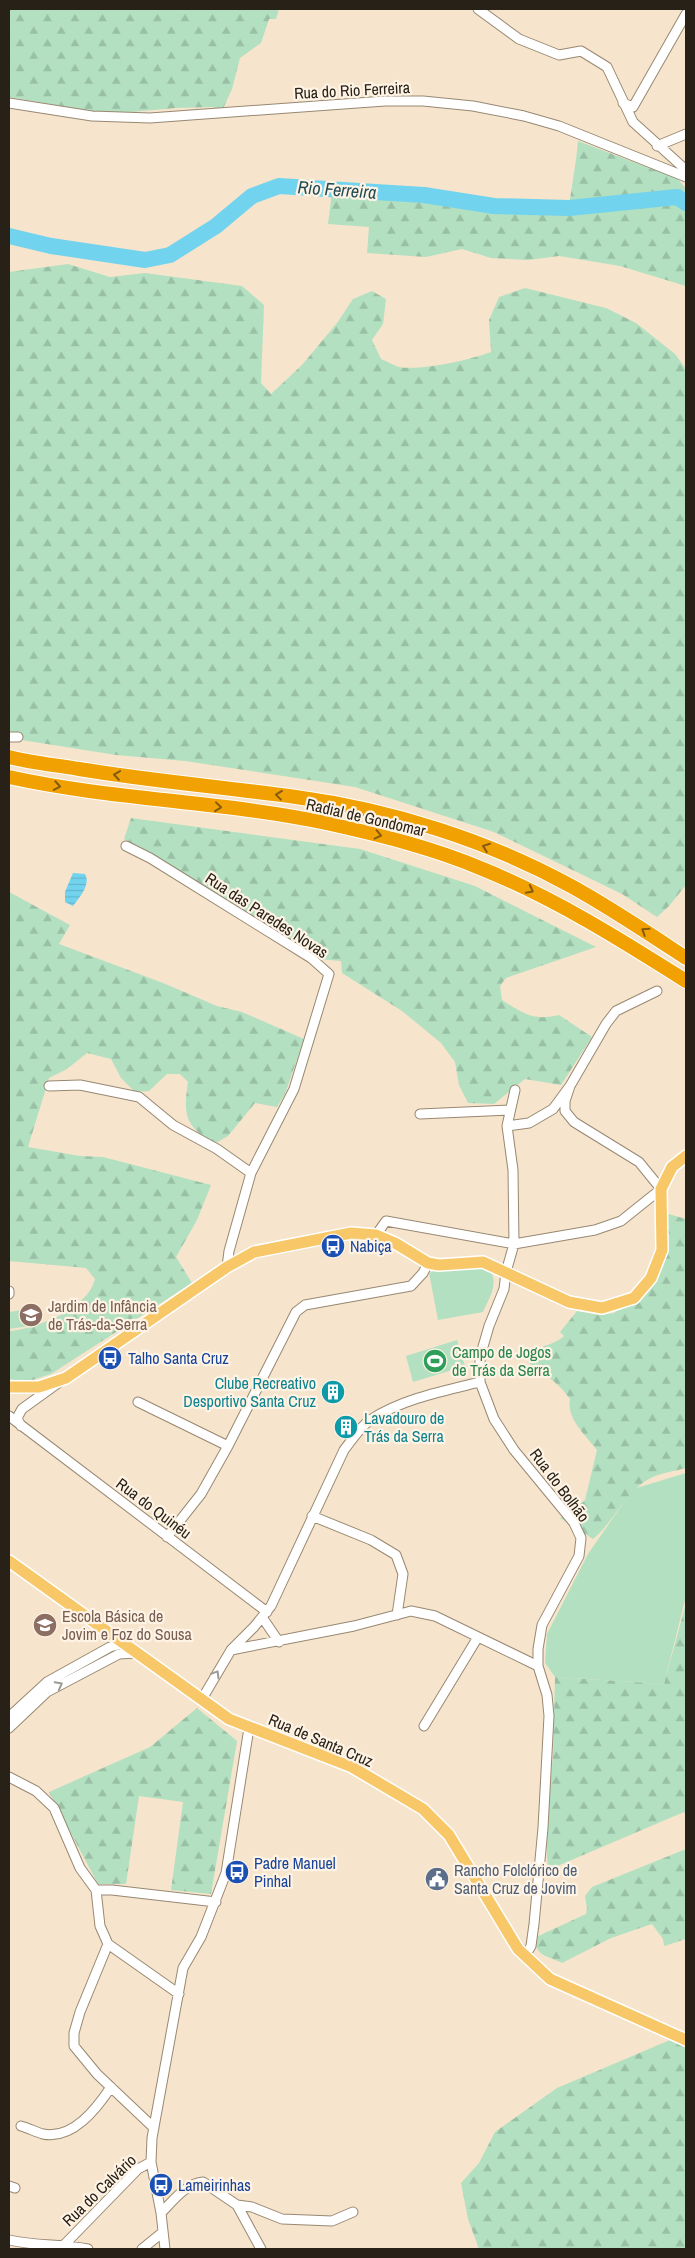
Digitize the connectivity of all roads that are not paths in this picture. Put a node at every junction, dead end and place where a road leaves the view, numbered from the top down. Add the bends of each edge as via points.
1 (478, 9) edge
2 (686, 14) edge
3 (9, 103) edge
4 (623, 103) junction
5 (686, 134) edge
6 (657, 146) junction
7 (686, 170) edge
8 (686, 177) edge
9 (9, 757) edge
10 (9, 777) edge
11 (126, 846) dead end
12 (686, 958) edge
13 (686, 981) edge
14 (657, 991) dead end
15 (49, 1086) dead end
16 (570, 1086) junction
17 (515, 1090) dead end
18 (510, 1110) junction
19 (420, 1114) dead end
20 (507, 1126) junction
21 (686, 1156) edge
22 (251, 1173) junction
23 (661, 1189) junction
24 (376, 1236) junction
25 (514, 1244) junction
26 (428, 1263) junction
27 (227, 1267) junction
28 (506, 1272) junction
29 (66, 1378) junction
30 (480, 1382) junction
31 (9, 1387) edge
32 (33, 1387) junction
33 (138, 1402) dead end
34 (31, 1403) junction
35 (9, 1416) edge
36 (23, 1428) junction
37 (228, 1446) junction
38 (312, 1516) junction
39 (167, 1537) junction
40 (9, 1561) edge
41 (265, 1614) junction
42 (397, 1615) junction
43 (99, 1625) junction
44 (478, 1637) junction
45 (120, 1641) junction
46 (279, 1642) junction
47 (231, 1650) junction
48 (100, 1652) junction
49 (139, 1653) junction
50 (110, 1658) junction
51 (538, 1666) junction
52 (202, 1699) junction
53 (9, 1717) edge
54 (424, 1726) dead end
55 (9, 1728) edge
56 (250, 1728) junction
57 (9, 1777) edge
58 (96, 1890) junction
59 (216, 1902) junction
60 (108, 1944) junction
61 (525, 1956) junction
62 (179, 1994) junction
63 (686, 2040) edge
64 (111, 2087) junction
65 (21, 2126) dead end
66 (154, 2128) junction
67 (150, 2162) junction
68 (237, 2205) junction
69 (353, 2212) dead end
70 (161, 2213) junction
71 (163, 2232) junction
72 (9, 2240) edge
73 (65, 2247) edge
74 (55, 2249) edge
75 (88, 2249) edge
76 (142, 2249) edge
77 (165, 2249) edge
78 (261, 2249) edge

1 - 4 street via 519,39 558,55 581,50 607,67
2 - 4 street via 633,107
3 - 8 street, Rua do Rio Ferreira via 92,116 150,118 385,101 473,106 559,126
4 - 6 street via 632,122
5 - 6 street
6 - 7 street
12 -> 9 highway, Radial de Gondomar via 570,885 505,854 420,824 298,797 121,776
10 -> 13 highway, Radial de Gondomar via 103,794 325,823 438,852 484,869 558,904
11 - 22 street, Rua das Paredes Novas via 310,958 330,974 294,1089
14 - 16 street via 616,1011
15 - 22 street via 80,1085 139,1098 173,1126 217,1149
16 - 20 street via 553,1108 529,1123
16 - 23 street via 565,1111 574,1122 639,1162
17 - 18 street, Rua do Bolhão
18 - 19 street
18 - 20 street, Rua do Bolhão
20 - 25 street, Rua do Bolhão
21 - 23 main road via 672,1167
22 - 27 street, Rua das Paredes Novas
23 - 25 street via 621,1221 595,1230
23 - 28 main road via 662,1250 652,1278 634,1298 602,1308 569,1302
24 - 25 street via 386,1222
24 - 26 main road via 395,1243
24 - 27 main road via 351,1233 254,1252
25 - 28 street, Rua do Bolhão
26 - 28 main road via 483,1262
26 - 37 street via 411,1286 305,1305 296,1312
27 - 29 main road
28 - 30 street, Rua do Bolhão via 504,1289 480,1357
29 - 32 main road
29 - 34 street
30 - 38 street via 398,1405 369,1421 344,1450
30 - 51 street, Rua do Bolhão via 494,1419 514,1450 574,1523 581,1538 579,1556 542,1625
31 - 32 main road
32 - 34 street via 37,1392
33 - 37 street
34 - 36 street via 18,1414 18,1423
35 - 36 street, Rua do Quinéu
36 - 39 street, Rua do Quinéu
37 - 39 street via 201,1494
38 - 41 street
38 - 42 street via 371,1540 396,1555 403,1574
39 - 41 street, Rua do Quinéu
40 - 43 main road, Rua de Santa Cruz
41 - 46 street, Rua do Quinéu
41 - 47 street
42 - 44 street via 411,1612 435,1616
42 - 46 street
43 - 45 main road, Rua de Santa Cruz
43 - 48 street via 106,1639
44 - 51 street
44 - 54 street
45 - 48 street
45 - 49 main road, Rua de Santa Cruz
45 - 50 street via 116,1653
46 - 47 street
52 -> 47 street
48 - 53 street via 47,1682
49 - 50 street
49 - 52 main road, Rua de Santa Cruz
55 -> 50 street via 47,1692
51 - 61 street, Rua do Bolhão via 547,1695 548,1726 535,1914 531,1946
52 - 56 main road, Rua de Santa Cruz via 229,1719
56 - 59 street via 226,1873
56 - 61 main road, Rua de Santa Cruz via 352,1767 423,1809 449,1835
57 - 58 street via 36,1791 54,1808 80,1868
58 - 59 street
58 - 60 street via 100,1926
59 - 62 street via 183,1968
60 - 62 street
60 - 64 street via 80,2012 74,2046
61 - 63 main road, Rua de Santa Cruz via 550,1979
62 - 66 street
64 - 65 street via 98,2107 77,2125 60,2133 45,2134
64 - 66 street
66 - 67 street
67 - 70 street
67 - 73 street, Rua do Calvário via 138,2169
68 - 69 street via 252,2207 282,2219 332,2222
68 - 70 street via 203,2182 185,2189
68 - 78 street
70 - 71 street
71 - 76 street
71 - 77 street
72 - 73 street
73 - 74 street
73 - 75 street, Rua do Calvário

